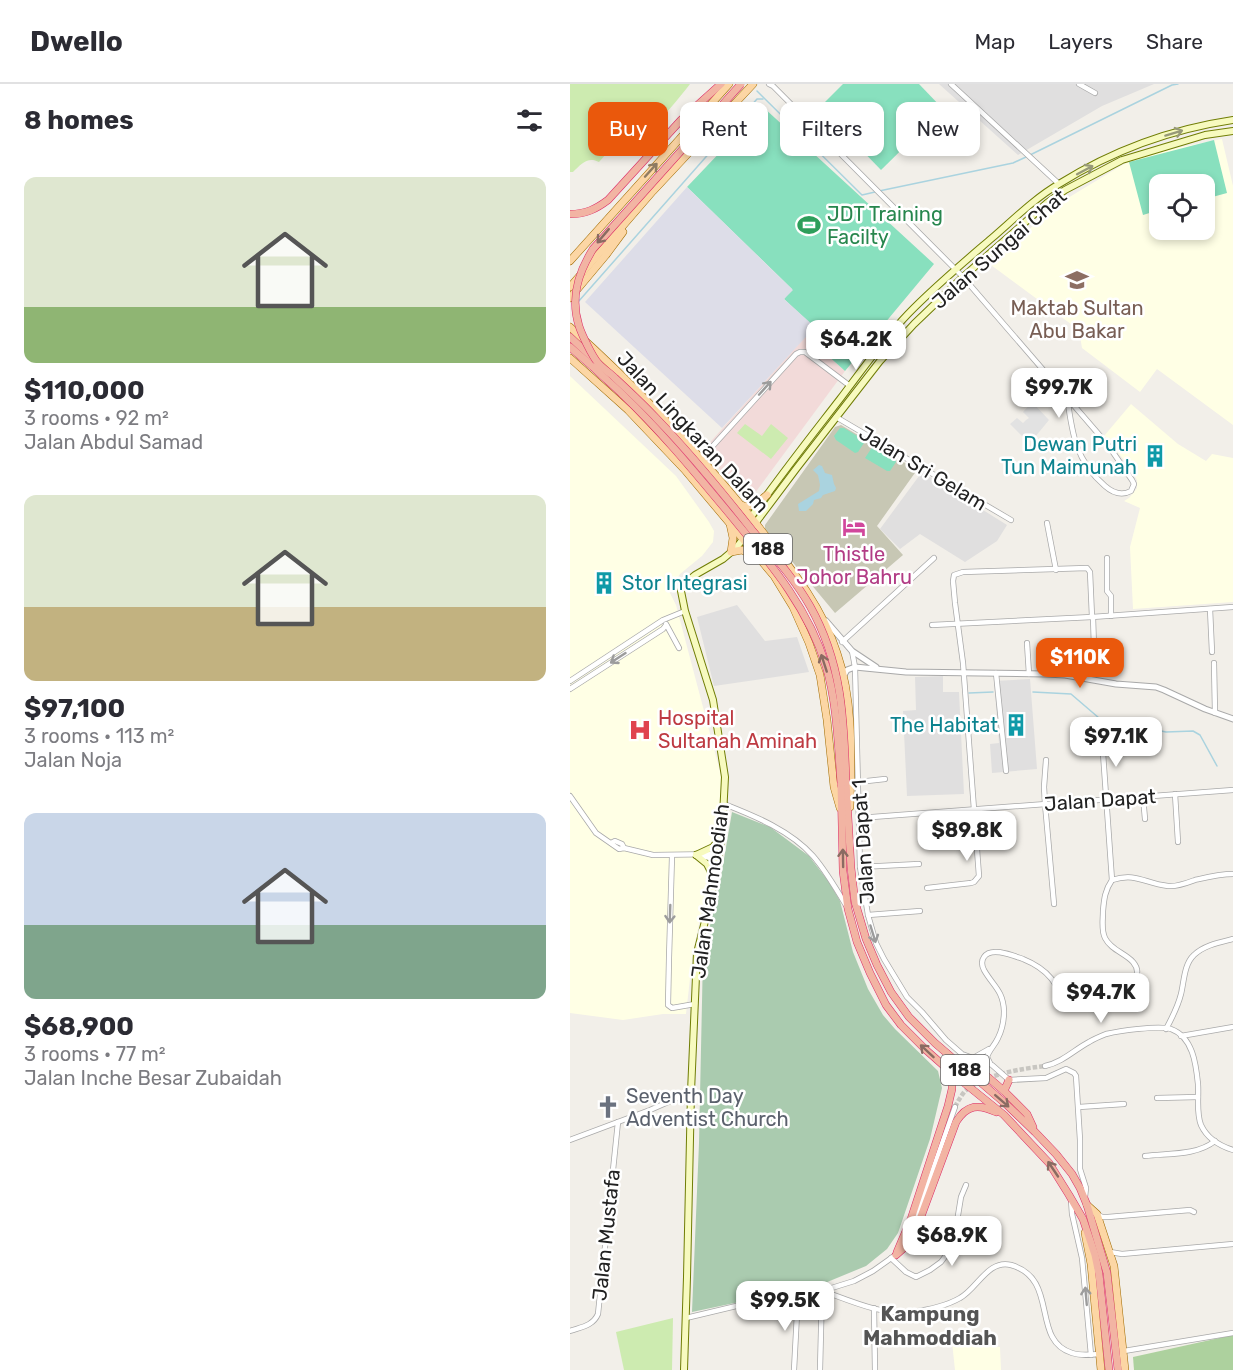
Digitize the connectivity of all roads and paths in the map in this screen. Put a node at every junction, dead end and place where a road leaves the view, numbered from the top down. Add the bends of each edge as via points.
1 (721, 84) edge
2 (729, 84) edge
3 (741, 84) edge
4 (753, 84) edge
5 (951, 84) edge
6 (1079, 84) edge
7 (771, 85) edge
8 (1095, 93) dead end
9 (1233, 120) edge
10 (1233, 131) edge
11 (1059, 184) junction
12 (653, 191) junction
13 (570, 214) edge
14 (570, 261) edge
15 (956, 269) junction
16 (963, 277) junction
17 (570, 287) edge
18 (570, 298) edge
19 (570, 327) edge
20 (570, 338) edge
21 (570, 347) edge
22 (570, 358) edge
23 (595, 365) junction
24 (850, 386) junction
25 (1067, 396) junction
26 (648, 401) junction
27 (628, 410) junction
28 (836, 417) junction
29 (700, 459) junction
30 (767, 495) junction
31 (741, 504) junction
32 (753, 520) junction
33 (1011, 520) dead end
34 (729, 522) junction
35 (1047, 523) dead end
36 (741, 536) junction
37 (731, 552) junction
38 (758, 557) junction
39 (934, 558) dead end
40 (1107, 558) dead end
41 (1056, 570) junction
42 (1233, 607) edge
43 (1210, 609) junction
44 (685, 611) junction
45 (1111, 616) junction
46 (1093, 617) junction
47 (825, 620) junction
48 (664, 622) junction
49 (958, 623) junction
50 (932, 624) dead end
51 (842, 642) junction
52 (1028, 643) dead end
53 (1094, 647) dead end
54 (679, 648) dead end
55 (852, 651) junction
56 (1212, 652) dead end
57 (1214, 663) dead end
58 (855, 667) junction
59 (878, 669) junction
60 (964, 672) junction
61 (997, 673) junction
62 (1029, 674) junction
63 (843, 677) junction
64 (570, 681) edge
65 (570, 689) edge
66 (1215, 713) junction
67 (1233, 719) edge
68 (1102, 739) dead end
69 (1046, 760) dead end
70 (1006, 771) dead end
71 (885, 779) dead end
72 (844, 782) junction
73 (858, 783) junction
74 (1233, 790) edge
75 (1174, 794) junction
76 (570, 796) edge
77 (1143, 797) junction
78 (1107, 800) junction
79 (724, 804) junction
80 (1044, 804) junction
81 (841, 810) junction
82 (975, 810) junction
83 (859, 818) junction
84 (1145, 819) dead end
85 (722, 835) junction
86 (850, 837) junction
87 (1178, 842) dead end
88 (696, 855) junction
89 (672, 856) junction
90 (718, 856) junction
91 (919, 864) dead end
92 (860, 867) junction
93 (1233, 874) edge
94 (714, 878) junction
95 (1112, 880) junction
96 (927, 888) dead end
97 (1054, 904) dead end
98 (848, 909) junction
99 (920, 911) dead end
100 (868, 915) junction
101 (1233, 939) edge
102 (695, 1004) junction
103 (1233, 1027) edge
104 (1166, 1029) junction
105 (1181, 1036) junction
106 (992, 1047) junction
107 (973, 1058) junction
108 (956, 1062) junction
109 (992, 1065) junction
110 (1045, 1066) tunnel mouth
111 (952, 1073) junction
112 (1009, 1080) junction
113 (1004, 1091) junction
114 (691, 1092) junction
115 (1198, 1097) junction
116 (1157, 1098) dead end
117 (1124, 1104) dead end
118 (955, 1107) tunnel mouth
119 (1078, 1107) junction
120 (1004, 1115) junction
121 (618, 1122) junction
122 (1035, 1132) junction
123 (570, 1140) edge
124 (1215, 1141) junction
125 (1233, 1150) edge
126 (1145, 1155) dead end
127 (966, 1185) dead end
128 (1071, 1199) junction
129 (1086, 1203) junction
130 (1194, 1212) dead end
131 (1097, 1214) junction
132 (1107, 1217) junction
133 (1102, 1228) junction
134 (1233, 1244) edge
135 (1110, 1252) junction
136 (1122, 1254) junction
137 (894, 1257) junction
138 (1114, 1266) junction
139 (822, 1291) junction
140 (798, 1295) junction
141 (874, 1308) junction
142 (686, 1318) junction
143 (570, 1331) edge
144 (1233, 1333) edge
145 (1124, 1352) junction
146 (1099, 1354) junction
147 (684, 1370) edge
148 (794, 1370) edge
149 (820, 1370) edge
150 (875, 1370) edge
151 (1101, 1370) edge
152 (1109, 1370) edge
153 (1118, 1370) edge
154 (1125, 1370) edge

1 - 13 highway via 598,207
14 -> 2 main road
3 -> 23 highway, bridge via 603,236 585,261 576,286 576,308
4 - 12 main road
5 - 11 street, Jalan Sungai Chat
6 - 8 street
7 - 15 street
11 -> 9 main road, Jalan Sungai Chat via 1119,152 1205,124
10 - 16 main road, Jalan Sungai Chat via 1205,135 1122,160 1065,190
11 - 15 main road, Jalan Sungai Chat
12 - 17 main road
12 - 18 main road
15 - 16 street
15 - 24 main road, Jalan Sungai Chat via 909,314
16 - 25 street
16 - 28 main road, Jalan Sungai Chat via 914,324
19 - 26 main road, Jalan Lingkaran Dalam
20 - 23 highway
21 - 23 highway
22 - 27 main road, Jalan Lingkaran Dalam
23 - 72 highway, Jalan Lingkaran Dalam / 188, bridge via 699,478 775,570 803,612 826,667
29 -> 24 street via 800,352
24 - 30 main road, Jalan Sungai Chat
25 - 25 street via 1074,438 1083,461 1109,490 1120,494 1131,491 1134,484 1122,464
26 - 27 main road via 634,399
26 - 29 main road, Jalan Lingkaran Dalam
27 - 34 main road, Jalan Lingkaran Dalam
28 - 32 main road, Jalan Sungai Chat
28 - 33 street, Jalan Sri Gelam
29 - 31 main road, Jalan Lingkaran Dalam
30 - 31 main road via 753,505
30 - 32 main road, Jalan Sungai Chat
31 - 32 main road, Jalan Lingkaran Dalam
32 - 36 main road
32 - 47 main road, Jalan Lingkaran Dalam
34 - 36 main road, Jalan Lingkaran Dalam
34 - 37 main road
35 - 41 street
36 - 37 main road
36 - 38 main road, Jalan Lingkaran Dalam
37 - 38 main road via 742,550
37 - 44 main road, Jalan Mahmoodiah via 682,586
38 - 81 main road, Jalan Lingkaran Dalam via 793,607 815,659
39 - 51 street
40 - 45 street
41 - 46 street via 1089,570
41 - 49 street via 954,575
42 - 43 street
43 - 45 street
43 - 56 street
44 - 48 street
44 - 79 main road, Jalan Mahmoodiah via 713,700 725,777
45 - 46 street
46 - 49 street
46 - 53 street
47 - 51 street
47 - 63 main road, Jalan Lingkaran Dalam
48 - 54 street
48 - 64 street
48 -> 65 street via 663,629
49 - 50 street
49 - 60 street
51 - 55 street
52 - 62 street
55 - 58 street, Jalan Dapat 1
55 - 59 street
57 - 66 street
58 - 59 street
58 - 63 street
58 - 73 street, Jalan Dapat 1
59 - 60 street
60 - 61 street
60 - 82 street
61 - 62 street
61 - 70 street
62 - 66 street via 1155,687
63 - 86 main road, Jalan Lingkaran Dalam via 851,738
66 - 67 street
68 - 78 street
69 - 80 street
71 - 73 street
72 - 81 highway, Jalan Lingkaran Dalam / 188
72 - 86 highway, Jalan Lingkaran Dalam / 188
73 - 83 street, Jalan Dapat 1
74 - 75 street, Jalan Dapat
75 - 77 street, Jalan Dapat
75 - 87 street
76 - 89 street via 596,833 611,843
77 - 78 street, Jalan Dapat
77 - 84 street
78 - 80 street, Jalan Dapat
78 - 95 street
79 - 85 main road, Jalan Mahmoodiah
79 - 98 street via 783,832 812,855
80 - 82 street, Jalan Dapat
80 - 97 street
98 -> 81 highway, Jalan Lingkaran Dalam / 188
82 - 83 street, Jalan Dapat
82 - 96 street via 979,876 971,883
83 - 92 street, Jalan Dapat 1
85 - 88 main road via 713,847
85 - 90 main road, Jalan Mahmoodiah
86 - 108 highway, Jalan Lingkaran Dalam / 188 via 855,902 877,965 909,1017
88 - 89 street
88 - 90 street
88 - 94 main road via 707,864
89 -> 102 street via 668,1005 672,1008
90 - 94 main road, Jalan Mahmoodiah
91 - 92 street
92 - 100 street, Jalan Dapat 1
93 - 95 street via 1168,886 1133,876
94 - 102 main road, Jalan Mahmoodiah via 697,953
95 - 106 street via 1104,900 1104,937 1135,964 1134,981 1120,991 1068,1009 1045,970 1002,952 987,954 982,963 1000,991 1004,1006 1001,1030
111 -> 98 highway, Jalan Lingkaran Dalam / 188 via 901,1025 886,1005 857,942
99 - 100 street
100 -> 107 street, Jalan Dapat 1 via 876,943 907,997 946,1040
101 - 104 street via 1194,954
102 - 114 main road, Jalan Mahmoodiah
103 - 105 street
104 - 105 street
104 - 110 street via 1106,1034 1056,1064
105 - 115 street via 1190,1046 1195,1063
106 - 107 street
106 - 109 street via 987,1058
107 - 109 street, Jalan Dapat 1
108 - 113 highway via 976,1067
108 -> 122 highway, Jalan Lingkaran Dalam / 188
109 - 112 street, Jalan Dapat 1
111 - 120 highway, Jalan Lingkaran Dalam / 188
111 - 137 highway via 948,1106
112 - 113 highway
112 - 119 street via 1046,1078 1062,1069 1071,1070 1076,1076
113 - 122 highway via 1018,1103
114 - 121 street
114 - 142 main road, Jalan Mahmoodiah
115 - 116 street
115 - 124 street via 1202,1126
117 - 119 street
118 - 137 street via 911,1231
119 - 129 street via 1080,1169
128 -> 120 highway, Jalan Lingkaran Dalam / 188 via 1048,1162
120 - 137 highway via 980,1106 960,1115 916,1230
121 - 123 street
121 - 143 street, Jalan Mustafa via 598,1314 595,1322
122 - 129 highway, Jalan Lingkaran Dalam / 188 via 1072,1174
124 - 125 street
124 - 126 street via 1196,1151
127 - 137 street via 953,1246 941,1262 916,1277 906,1272
146 -> 128 street
128 - 146 highway, Jalan Lingkaran Dalam / 188 via 1083,1219 1099,1274
129 - 131 main road
129 - 153 highway, Jalan Lingkaran Dalam / 188 via 1107,1273
130 - 132 street
131 - 132 street
131 - 133 main road
132 - 133 street
133 - 135 main road
134 - 136 street
135 - 136 street
135 - 138 main road
136 - 138 street
137 - 139 street via 854,1281
138 - 145 main road
139 - 140 street
139 - 141 street
139 - 149 street
140 - 142 street via 778,1296
140 - 148 street
141 - 146 street via 910,1312 950,1303 968,1293 992,1268 1006,1264 1023,1271 1036,1283 1048,1329 1062,1349
141 - 150 street
142 - 147 main road, Jalan Mahmoodiah
144 - 145 street
145 - 154 main road
146 - 151 main road
146 - 152 highway, Jalan Lingkaran Dalam / 188

